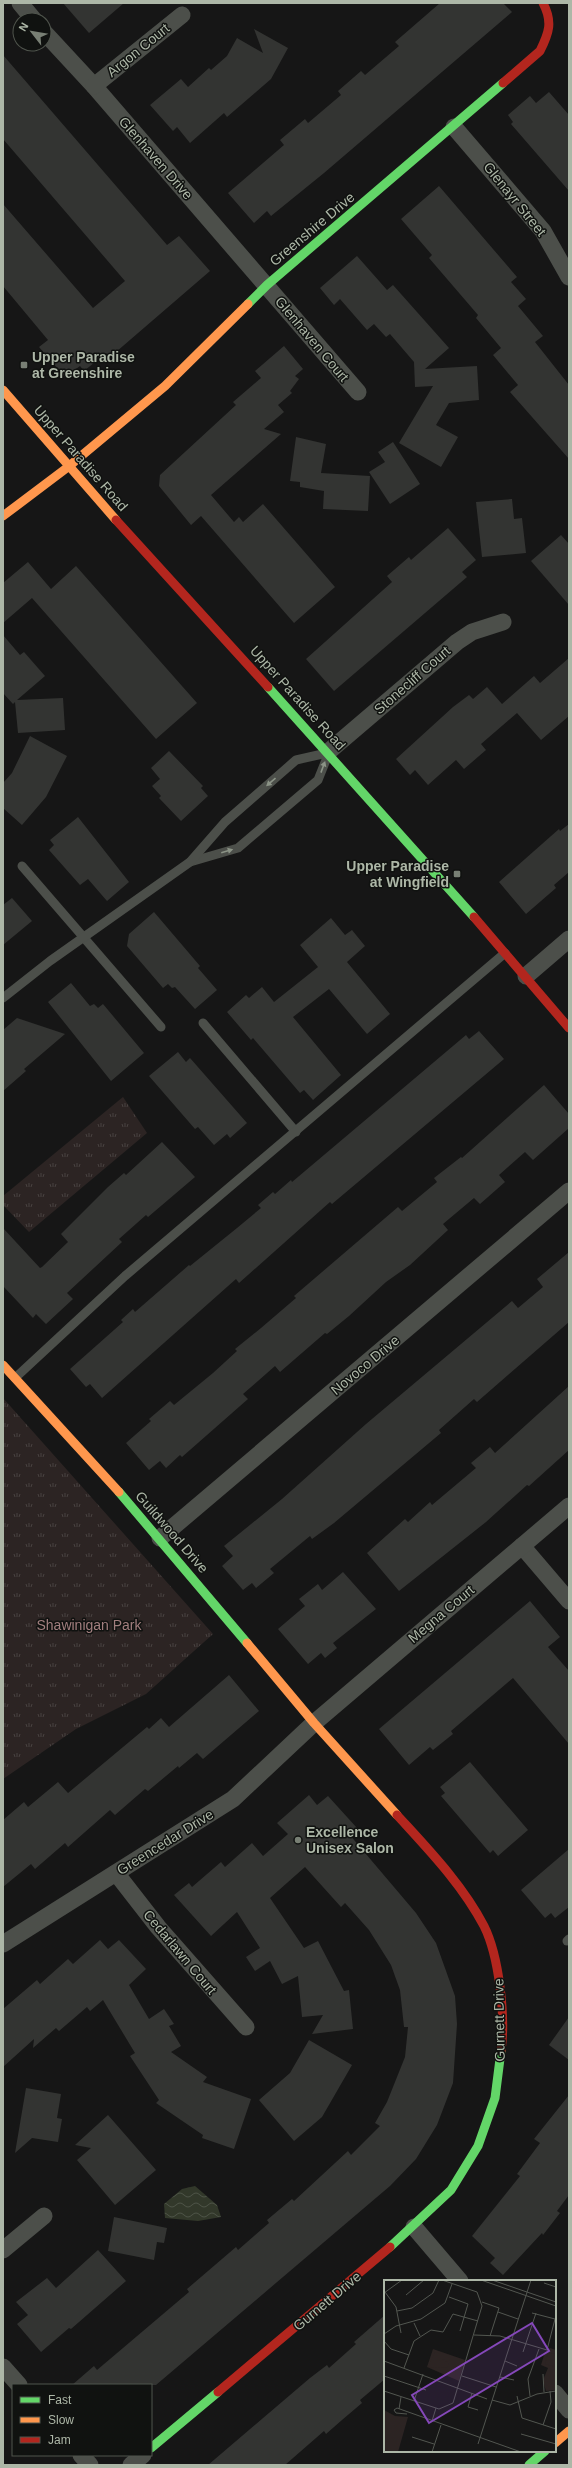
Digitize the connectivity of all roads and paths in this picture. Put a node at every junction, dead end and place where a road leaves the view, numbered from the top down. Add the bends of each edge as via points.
1 (20, 3) edge
2 (543, 3) edge
3 (27, 12) edge
4 (182, 14) dead end
5 (52, 41) edge
6 (94, 86) junction
7 (454, 127) junction
8 (569, 277) edge
9 (267, 285) junction
10 (3, 390) edge
11 (358, 392) dead end
12 (68, 467) junction
13 (3, 516) edge
14 (503, 622) dead end
15 (328, 752) junction
16 (190, 862) junction
17 (22, 866) dead end
18 (85, 937) junction
19 (569, 939) edge
20 (505, 953) junction
21 (526, 976) junction
22 (3, 998) edge
23 (202, 1023) dead end
24 (161, 1027) dead end
25 (569, 1028) edge
26 (296, 1132) junction
27 (569, 1191) edge
28 (3, 1365) edge
29 (15, 1378) junction
30 (569, 1506) edge
31 (160, 1538) junction
32 (522, 1546) junction
33 (569, 1601) edge
34 (314, 1723) junction
35 (116, 1873) junction
36 (3, 1944) edge
37 (246, 2028) dead end
38 (44, 2216) dead end
39 (414, 2227) junction
40 (3, 2250) edge
41 (459, 2280) edge
42 (3, 2367) edge
43 (18, 2384) edge
44 (556, 2394) edge
45 (569, 2410) edge
46 (569, 2431) edge
47 (556, 2442) edge
48 (152, 2447) edge
49 (544, 2452) edge
50 (82, 2456) edge
51 (142, 2456) edge
52 (90, 2465) edge
53 (131, 2465) edge
54 (529, 2465) edge

1 - 3 street
2 - 7 street, Greenshire Drive via 550,16 550,29 540,51
4 - 6 street, Argon Court
5 - 6 street, Glenhaven Drive
6 - 9 street, Glenhaven Drive
7 - 8 street, Glenayr Street via 543,231
7 - 9 street, Greenshire Drive
9 - 11 street, Glenhaven Court
9 - 12 street, Greenshire Drive via 165,386
10 - 12 street, Upper Paradise Road
12 - 13 street, Greenshire Drive
12 - 15 street, Upper Paradise Road
14 - 15 street, Stonecliff Court via 472,632 457,642
15 -> 16 lane via 296,760 224,822
16 -> 15 lane via 238,848 266,827 318,780
15 - 20 street, Upper Paradise Road
16 - 18 lane
17 - 18 lane
18 - 22 lane
18 - 24 lane
19 - 21 street
20 - 21 street, Upper Paradise Road
20 - 26 lane
21 - 25 street, Upper Paradise Road
23 - 26 lane
26 - 29 lane via 125,1276
27 - 31 street, Novoco Drive
28 - 29 street, Guildwood Drive
29 - 31 street, Guildwood Drive
30 - 32 street, Megna Court
31 - 34 street, Guildwood Drive
32 - 33 street
32 - 34 street, Megna Court
34 - 35 street, Greencedar Drive via 233,1799
34 - 39 street, Gurnett Drive via 447,1871 484,1926 501,1982 502,2047 495,2098 478,2146 451,2190
35 - 36 street, Greencedar Drive
35 - 37 street, Cedarlawn Court via 158,1927
38 - 40 street
39 - 41 street
39 - 48 street, Gurnett Drive
42 - 43 street
44 - 45 street
46 - 47 street
49 - 54 street
50 - 52 street
51 - 53 street

